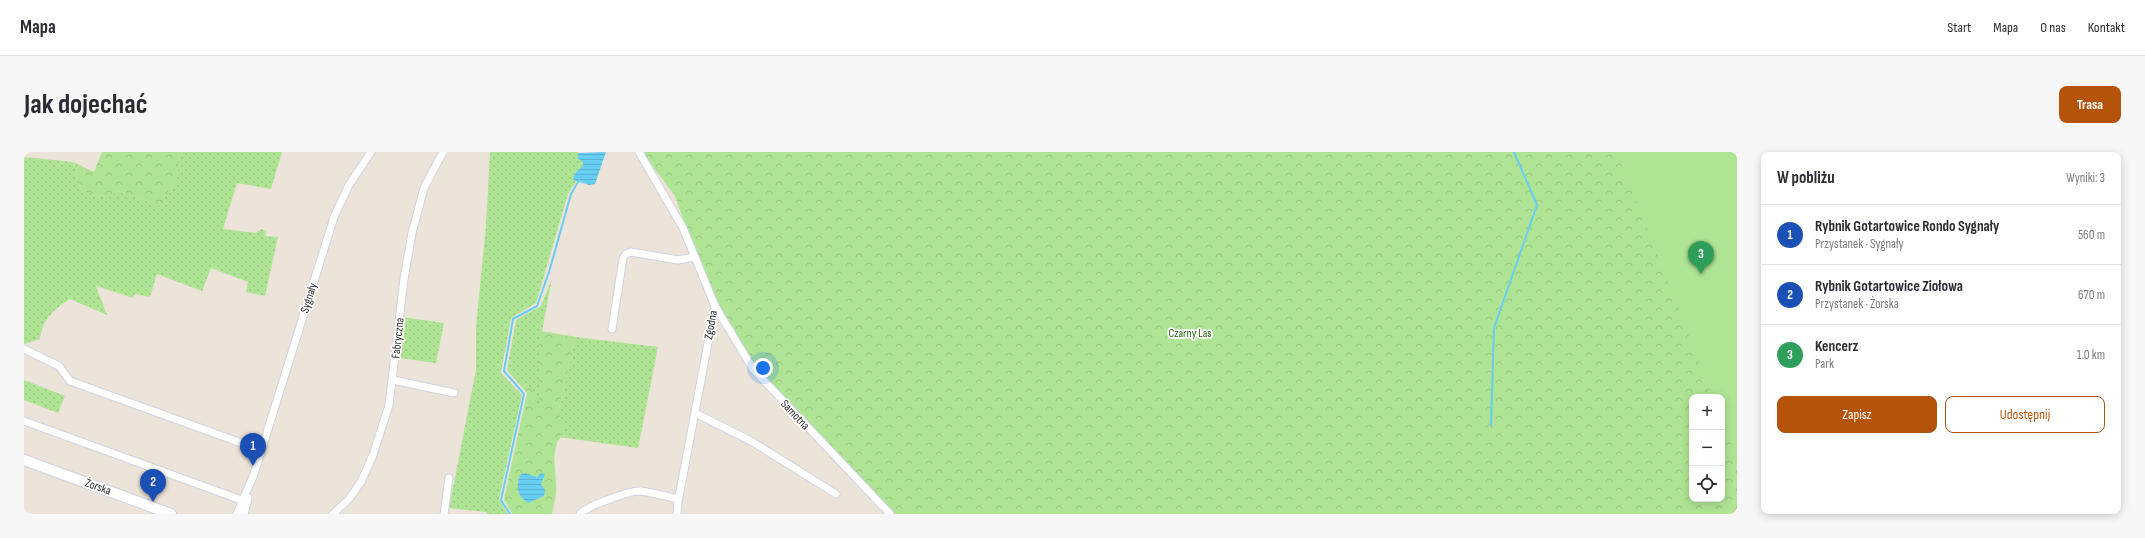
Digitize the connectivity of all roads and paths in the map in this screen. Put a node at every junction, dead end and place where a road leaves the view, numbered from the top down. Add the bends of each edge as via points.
1 (371, 152) edge
2 (442, 152) edge
3 (639, 152) edge
4 (695, 257) junction
5 (715, 306) junction
6 (612, 329) dead end
7 (24, 349) edge
8 (394, 380) junction
9 (454, 393) dead end
10 (694, 413) junction
11 (24, 421) edge
12 (261, 450) junction
13 (24, 460) edge
14 (449, 478) dead end
15 (836, 494) dead end
16 (678, 499) junction
17 (245, 501) junction
18 (171, 514) edge
19 (237, 514) edge
20 (244, 514) edge
21 (248, 514) edge
22 (333, 514) edge
23 (444, 514) edge
24 (580, 514) edge
25 (677, 514) edge
26 (890, 514) edge

1 - 12 street, Sygnały via 349,185 334,217
2 - 8 street, Fabryczna via 424,188 414,220 404,279
3 - 4 street, Zgodna via 683,228
4 - 5 street, Zgodna
4 - 6 street via 678,260 632,252 626,254 623,258
5 - 10 street, Zgodna
5 - 26 street, Samotna via 753,369
7 - 12 street via 59,366 70,381
8 - 9 street
8 - 22 street, Fabryczna via 373,455 361,482 349,499
10 - 15 street via 751,441
10 - 16 street, Zgodna
11 - 17 street
12 - 17 street, Sygnały
13 - 18 main road, Żorska
14 - 23 street
16 - 24 street via 639,491 604,501
16 - 25 street, Zgodna
17 - 19 street, Sygnały
17 - 20 street, Sygnały
17 - 21 street

